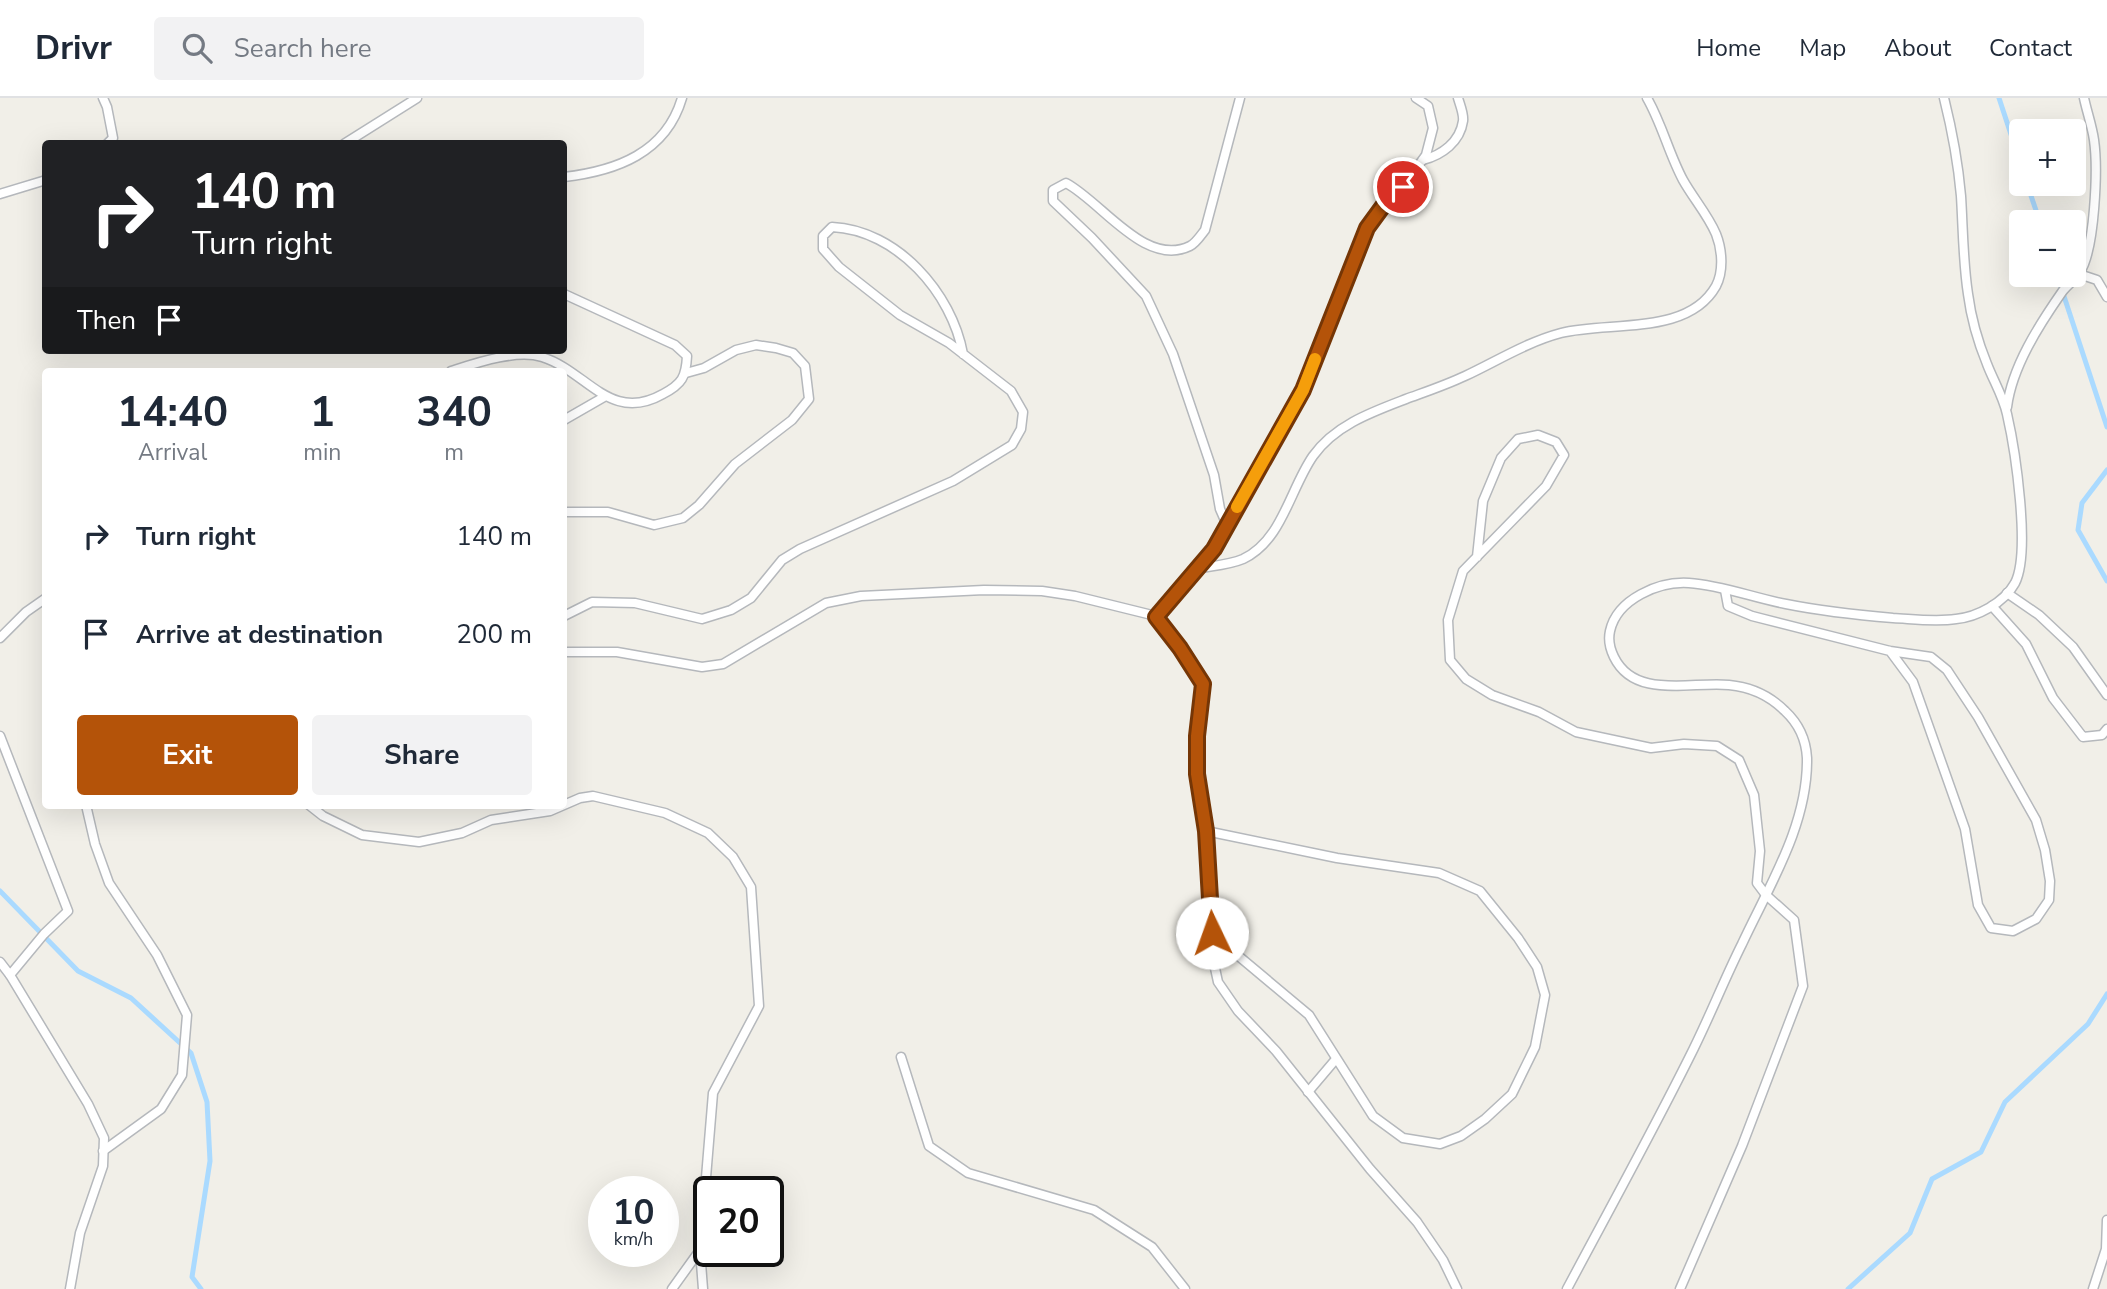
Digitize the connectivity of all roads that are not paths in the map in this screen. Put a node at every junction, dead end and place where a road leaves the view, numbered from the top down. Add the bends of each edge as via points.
1 (103, 98) edge
2 (417, 98) edge
3 (682, 98) edge
4 (1240, 98) edge
5 (1416, 98) edge
6 (1458, 98) edge
7 (1647, 98) edge
8 (1944, 98) edge
9 (2084, 98) edge
10 (113, 140) edge
11 (350, 140) edge
12 (1423, 160) junction
13 (567, 176) edge
14 (42, 181) edge
15 (0, 194) edge
16 (2086, 254) edge
17 (2086, 276) edge
18 (2066, 287) edge
19 (567, 295) edge
20 (2107, 297) edge
21 (963, 354) junction
22 (462, 368) edge
23 (561, 368) edge
24 (567, 372) edge
25 (686, 373) junction
26 (604, 397) junction
27 (2006, 410) junction
28 (567, 418) edge
29 (567, 512) edge
30 (1227, 525) junction
31 (1476, 557) junction
32 (1196, 569) junction
33 (1725, 590) junction
34 (2007, 593) junction
35 (42, 601) edge
36 (1992, 606) junction
37 (567, 614) edge
38 (1156, 617) junction
39 (0, 638) edge
40 (1890, 651) junction
41 (567, 652) edge
42 (2107, 695) edge
43 (2107, 729) edge
44 (0, 736) edge
45 (567, 804) edge
46 (87, 809) edge
47 (314, 809) edge
48 (555, 809) edge
49 (1206, 831) junction
50 (1766, 895) junction
51 (1212, 933) junction
52 (0, 962) edge
53 (10, 975) junction
54 (901, 1057) dead end
55 (1336, 1059) junction
56 (1308, 1092) junction
57 (103, 1151) junction
58 (706, 1176) edge
59 (2107, 1220) edge
60 (693, 1260) edge
61 (701, 1267) edge
62 (69, 1289) edge
63 (672, 1289) edge
64 (703, 1289) edge
65 (1185, 1289) edge
66 (1457, 1289) edge
67 (1567, 1289) edge
68 (1681, 1289) edge
69 (2093, 1289) edge

1 - 10 lane
2 - 11 lane
3 - 13 lane via 673,123 639,155 614,167
4 - 30 lane via 1205,230 1193,245 1158,248 1136,239 1081,190 1066,183 1053,190 1054,201 1146,296 1157,317 1214,475
5 - 12 lane via 1428,106 1433,128
6 - 12 lane via 1464,119 1454,142 1437,156
7 - 32 lane via 1683,180 1716,235 1722,260 1718,283 1706,301 1687,313 1651,324 1593,327 1537,341 1360,418 1337,431 1313,455 1269,540 1242,559
8 - 27 lane via 1961,192 1968,297 1985,361
9 - 16 lane via 2096,169
12 - 30 lane via 1367,228 1303,390
14 - 15 lane
17 - 20 lane via 2097,280
18 - 27 lane via 2022,357
19 - 25 lane via 675,345 687,356
21 - 21 lane via 900,315 839,267 823,249 823,236 832,227 850,228 897,250 931,282 950,310
21 - 37 lane via 1011,391 1023,412 1012,445 953,481 800,549 782,560 751,598 731,610 702,620 635,603 592,602
22 - 23 lane via 515,356 541,357
24 - 26 lane
25 - 26 lane via 676,387 649,402 625,404
25 - 29 lane via 736,350 756,345 776,348 793,353 805,366 809,399 792,421 735,464 683,517 654,525 608,512
26 - 28 lane
27 - 34 lane via 2021,528 2017,580
30 - 32 lane
31 - 31 lane via 1483,501 1502,458 1518,439 1538,435 1556,442 1564,455 1546,486
31 - 50 lane via 1463,570 1448,620 1450,660 1466,679 1576,732 1651,748 1717,746 1739,760 1754,795 1760,851 1757,883
32 - 38 lane
33 - 36 lane via 1844,614 1930,621 1958,619
33 - 40 lane via 1728,606 1752,616
33 - 50 lane via 1689,583 1652,588 1635,597 1615,618 1609,641 1617,663 1640,680 1677,687 1727,684 1753,690 1779,705 1799,728 1807,760 1799,812
34 - 36 lane
34 - 42 lane via 2073,647
35 - 39 lane
36 - 43 lane via 2026,644 2053,698 2083,737 2102,736
38 - 41 lane via 1042,591 861,596 826,603 723,664 702,667 617,652
38 - 49 lane via 1203,684 1197,774
40 - 40 lane via 1913,682 1965,829 1978,905 1991,928 2013,931 2036,919 2049,900 2047,860 2036,820 1947,670 1930,657
44 - 53 lane via 68,911
45 - 58 lane via 593,796 665,813 708,833 733,857 751,887 759,1006 713,1093
46 - 57 lane via 110,883 157,955 187,1015 182,1075 161,1109
47 - 48 lane via 362,835 419,842 462,833 491,820
49 - 51 lane
49 - 55 lane via 1440,873 1480,891 1537,967 1545,995 1535,1047 1512,1094 1461,1136 1440,1144 1404,1138 1373,1116
50 - 67 lane via 1691,1055
50 - 68 lane via 1794,920 1803,986
51 - 55 lane via 1309,1014
51 - 56 lane via 1218,982
52 - 53 lane
53 - 57 lane via 88,1104 104,1138
54 - 65 lane via 929,1146 968,1173 1094,1210 1152,1247
55 - 56 lane
56 - 66 lane via 1417,1222
57 - 62 lane via 103,1166 80,1233
59 - 69 lane via 2106,1249
60 - 63 lane
61 - 64 lane

